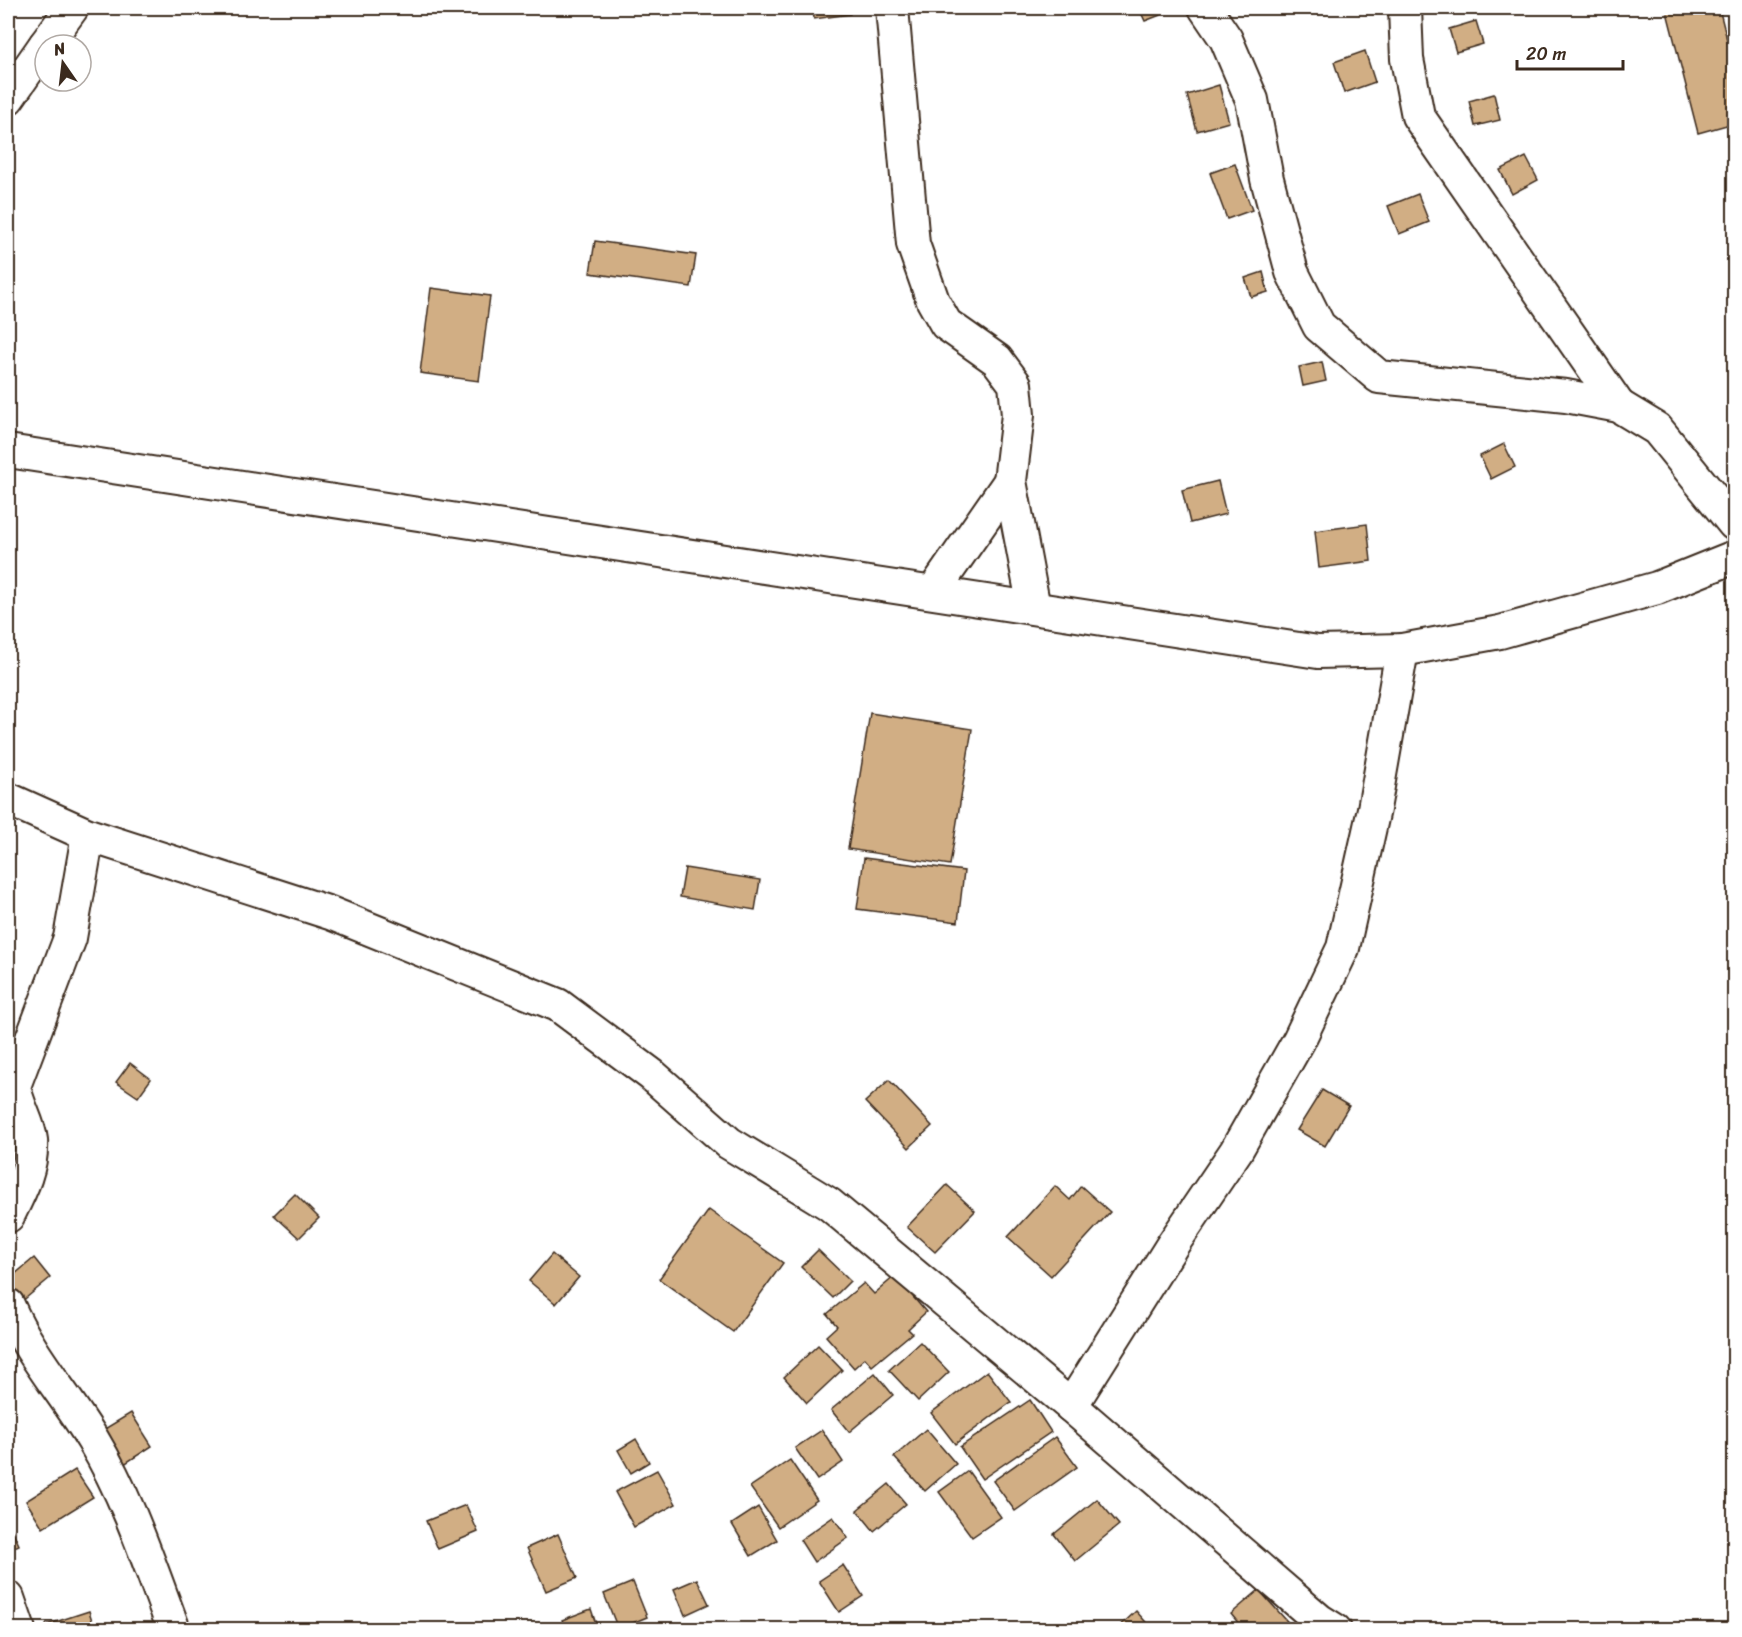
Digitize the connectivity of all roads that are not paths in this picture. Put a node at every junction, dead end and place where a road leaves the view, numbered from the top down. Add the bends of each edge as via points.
1 (72, 8) edge
2 (892, 8) edge
3 (1205, 8) edge
4 (1405, 8) edge
5 (54, 33) edge
6 (33, 62) edge
7 (8, 98) edge
8 (1619, 406) junction
9 (8, 450) edge
10 (1010, 481) junction
11 (1734, 524) edge
12 (1734, 557) edge
13 (933, 592) junction
14 (1034, 608) junction
15 (1402, 650) junction
16 (8, 800) edge
17 (88, 835) junction
18 (8, 1216) edge
19 (8, 1305) edge
20 (1071, 1406) junction
21 (8, 1598) edge
22 (1321, 1626) edge
23 (19, 1629) edge
24 (174, 1629) edge

1 - 5 street
2 - 10 street via 914,244 933,301 946,324 997,360 1015,384 1018,415
3 - 8 street via 1226,39 1252,100 1292,272 1319,326 1379,377 1566,396
4 - 8 street via 1407,58 1418,116
6 - 7 street
8 - 11 street via 1657,429
9 - 13 street
10 - 13 street
10 - 14 street
12 - 15 street via 1657,588 1601,604 1500,632
13 - 14 street
14 - 15 street via 1318,652
15 - 20 street via 1374,809 1343,948 1299,1040 1236,1151
16 - 17 street
17 - 18 street via 70,938 14,1086 31,1140 26,1181
17 - 20 street via 330,913 558,1005 652,1075 729,1143 829,1204
19 - 24 street via 17,1328 94,1441 133,1524
20 - 22 street
21 - 23 street

